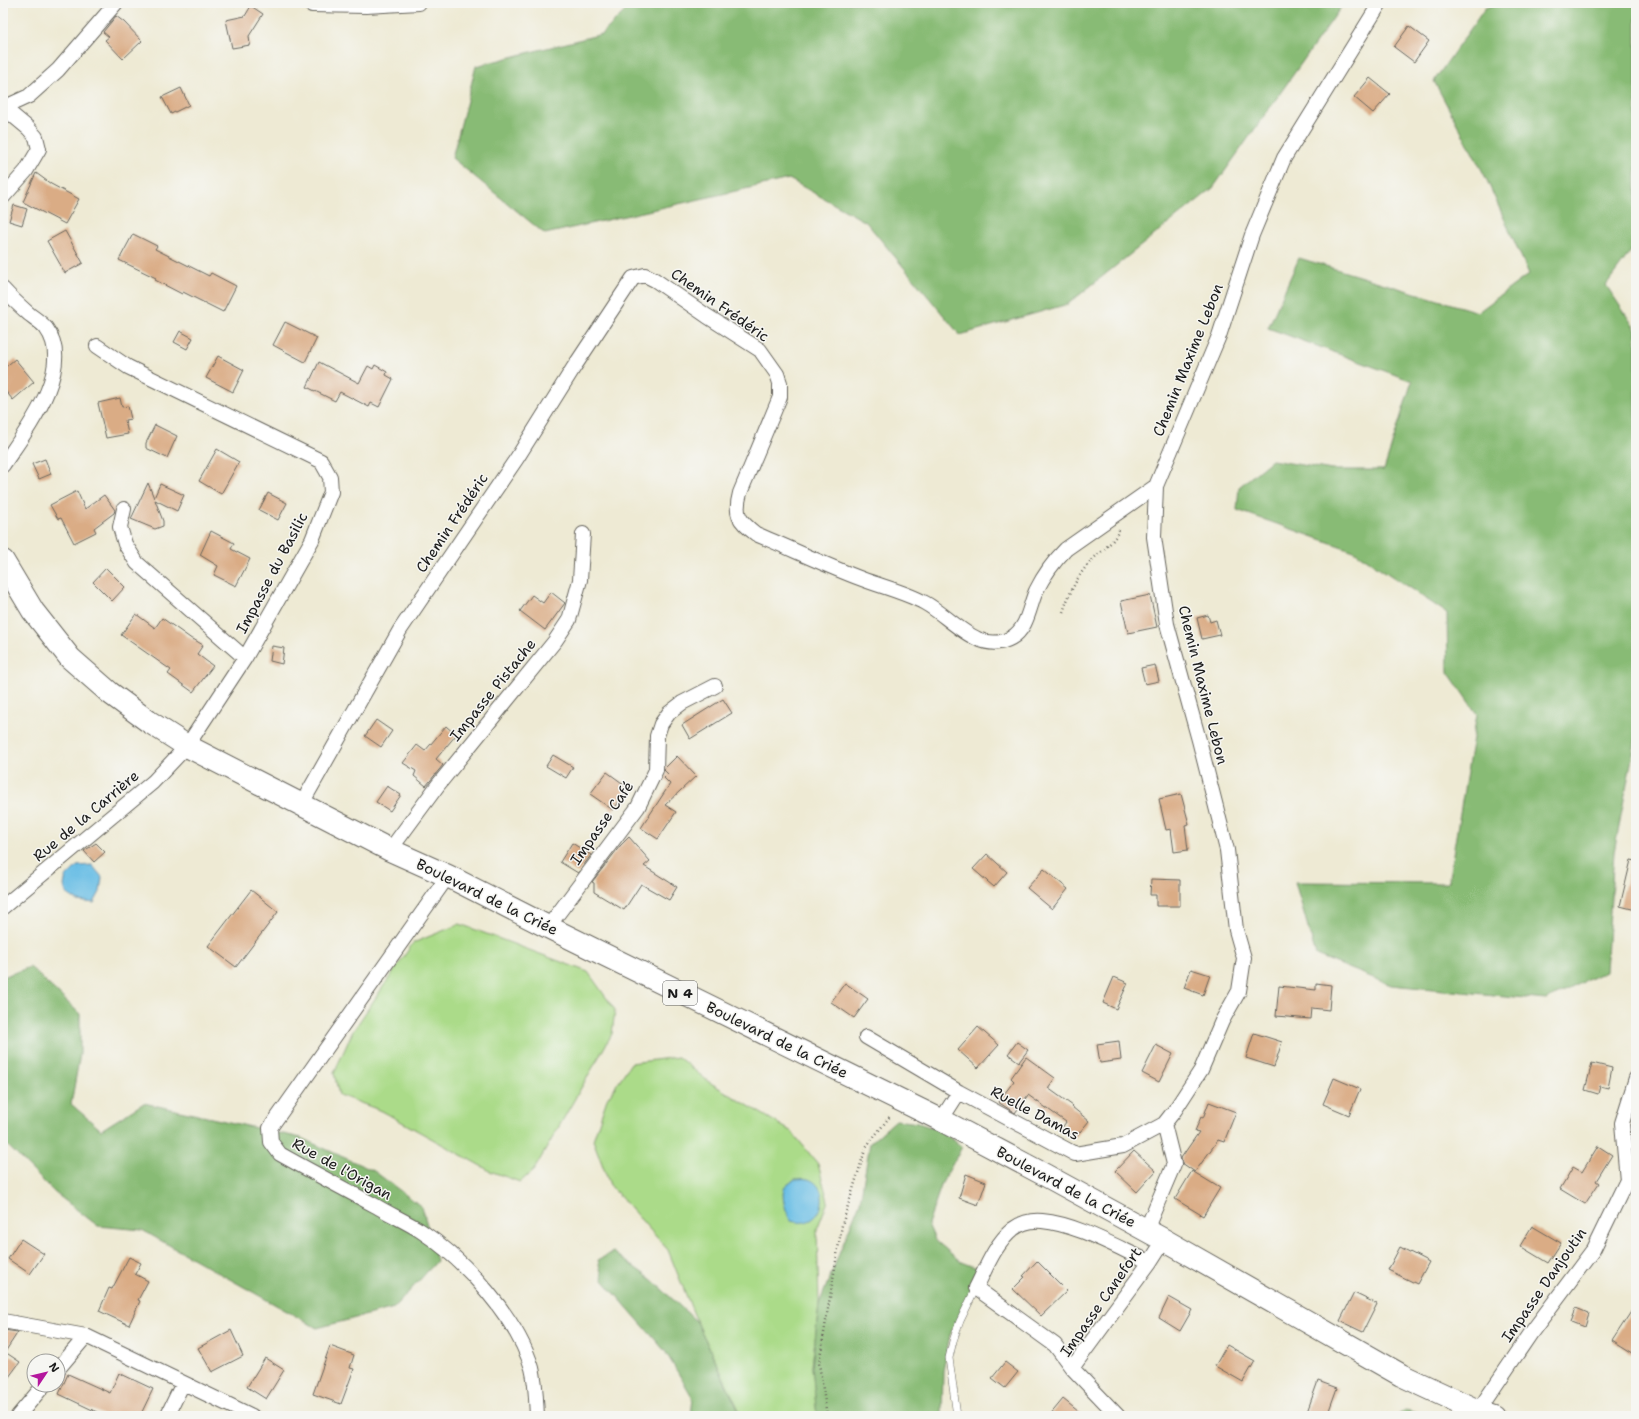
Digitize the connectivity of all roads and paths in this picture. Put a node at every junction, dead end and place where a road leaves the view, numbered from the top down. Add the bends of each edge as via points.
1 (116, 3) edge
2 (309, 3) edge
3 (419, 3) edge
4 (1380, 3) edge
5 (4, 108) edge
6 (3, 197) edge
7 (3, 289) edge
8 (97, 346) dead end
9 (3, 465) edge
10 (1156, 486) junction
11 (1130, 504) junction
12 (124, 509) dead end
13 (583, 534) dead end
14 (3, 561) edge
15 (1063, 612) dead end
16 (245, 658) junction
17 (714, 686) dead end
18 (187, 746) junction
19 (301, 805) junction
20 (390, 850) junction
21 (448, 876) junction
22 (3, 908) edge
23 (548, 927) junction
24 (866, 1037) dead end
25 (1636, 1078) edge
26 (959, 1092) junction
27 (902, 1102) junction
28 (941, 1120) junction
29 (1164, 1124) junction
30 (1155, 1235) junction
31 (1150, 1262) junction
32 (976, 1288) junction
33 (3, 1321) edge
34 (86, 1336) junction
35 (66, 1360) edge
36 (1072, 1368) junction
37 (183, 1383) junction
38 (37, 1393) edge
39 (1484, 1414) edge
40 (18, 1416) edge
41 (167, 1416) edge
42 (252, 1416) edge
43 (537, 1416) edge
44 (827, 1416) edge
45 (957, 1416) edge
46 (1118, 1416) edge

1 - 5 street via 58,70 29,96
2 - 3 street via 366,6
4 - 10 street, Chemin Maxime Lebon via 1284,158 1252,235 1219,336
5 - 6 street via 36,137 39,149 26,171
7 - 9 street via 46,328 54,347 54,369 48,390 35,417
8 - 16 street, Impasse du Basilic via 128,367 321,461 330,477 331,492 312,540
10 - 11 street, Chemin Frédéric
10 - 29 street, Chemin Maxime Lebon via 1154,537 1167,624 1227,850 1236,930 1244,958 1239,991 1222,1021 1201,1070
11 - 15 path via 1115,538 1084,570 1068,597
11 - 19 street, Chemin Frédéric via 1054,560 1036,591 1024,625 1013,637 993,643 975,638 937,609 922,601 863,580 756,534 744,525 737,506 780,396 777,374 760,350 746,340 655,280 645,275 638,276 630,283 517,458 400,630
12 - 16 street via 120,527 125,544 137,563
13 - 20 street, Impasse Pistache via 580,580 569,620 555,642 438,785
14 - 18 main road, Boulevard de la Criée / N 4 via 33,611 70,658 110,693
16 - 18 street, Impasse du Basilic
17 - 23 street, Impasse Café via 682,703 669,713 661,724 657,736 656,770 638,807
18 - 19 main road, Boulevard de la Criée / N 4
18 - 22 street, Rue de la Carrière via 153,782
19 - 20 main road, Boulevard de la Criée / N 4
20 - 21 main road, Boulevard de la Criée / N 4
21 - 23 main road, Boulevard de la Criée / N 4
21 - 43 street, Rue de l'Origan via 270,1128 271,1142 280,1154 421,1231 480,1282 522,1342 532,1368
23 - 27 main road, Boulevard de la Criée / N 4
24 - 26 street, Ruelle Damas
25 - 39 street, Impasse Danjoutin via 1622,1123 1627,1180 1593,1250 1531,1333
26 - 28 street
26 - 29 street, Ruelle Damas via 1075,1154 1123,1146
27 - 28 main road, Boulevard de la Criée / N 4
27 - 44 path via 866,1148 842,1225 819,1363
28 - 30 main road, Boulevard de la Criée / N 4
29 - 30 street via 1174,1164
30 - 31 street, Impasse Canefort
30 - 39 main road, Boulevard de la Criée / N 4 via 1401,1375
31 - 32 street via 1070,1227 1041,1221 1027,1222 1014,1229 996,1248
31 - 36 street, Impasse Canefort
32 - 36 street via 1055,1345
32 - 45 lane via 960,1321 949,1358
33 - 34 street
34 - 35 street
34 - 37 street
36 - 46 street, Impasse Canefort
37 - 41 street
37 - 42 street
38 - 40 street

